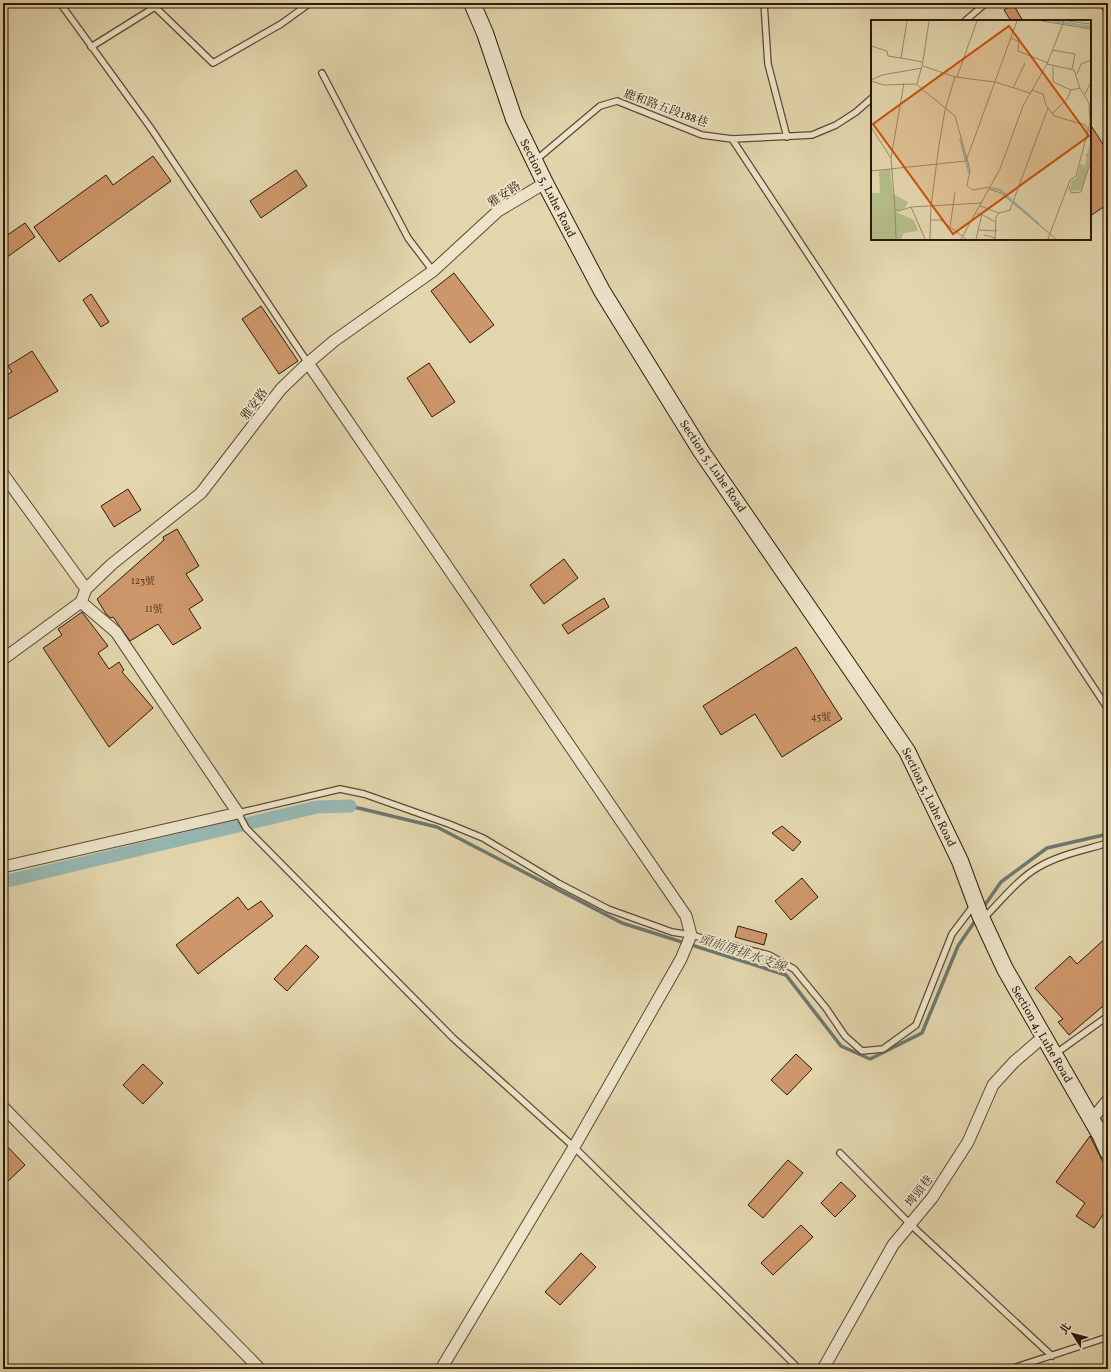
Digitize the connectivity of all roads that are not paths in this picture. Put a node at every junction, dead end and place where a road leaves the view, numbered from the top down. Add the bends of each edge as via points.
1 (60, 3) edge
2 (310, 3) edge
3 (472, 3) edge
4 (764, 3) edge
5 (986, 3) edge
6 (1102, 3) edge
7 (1108, 11) edge
8 (966, 20) edge
9 (91, 46) junction
10 (322, 73) dead end
11 (871, 99) edge
12 (788, 137) junction
13 (732, 139) junction
14 (534, 161) junction
15 (545, 184) junction
16 (433, 271) junction
17 (308, 363) junction
18 (3, 474) edge
19 (86, 588) junction
20 (81, 602) junction
21 (3, 659) edge
22 (1108, 709) edge
23 (238, 813) junction
24 (1108, 843) edge
25 (3, 867) edge
26 (979, 911) junction
27 (691, 935) junction
28 (1108, 1016) edge
29 (1043, 1036) junction
30 (1054, 1055) junction
31 (1108, 1100) edge
32 (3, 1107) edge
33 (1092, 1119) junction
34 (574, 1147) junction
35 (1108, 1152) edge
36 (840, 1153) dead end
37 (909, 1223) junction
38 (1108, 1337) edge
39 (1052, 1356) junction
40 (260, 1369) edge
41 (441, 1369) edge
42 (799, 1369) edge
43 (823, 1369) edge
44 (1010, 1369) edge

1 - 9 lane
2 - 9 lane via 281,24 213,63 155,7
3 - 14 main road, Section 5, Luhe Road via 485,33 514,119
4 - 12 lane via 768,64
5 - 8 lane
6 - 7 lane
9 - 17 lane via 150,127
10 - 16 lane via 408,238
11 - 12 lane, 鹿和路五段188巷 via 836,125 812,135
12 - 13 lane, 鹿和路五段188巷
13 - 14 lane, 鹿和路五段188巷 via 702,135 617,101 600,106
13 - 22 lane
14 - 15 main road, Section 5, Luhe Road
15 - 16 street, 雅安路 via 498,211
15 - 26 main road, Section 5, Luhe Road via 602,291 701,451 907,751 960,860
16 - 17 street, 雅安路 via 334,341
17 - 19 street, 雅安路 via 282,389 202,493 112,564
17 - 27 street via 686,916
18 - 19 street
19 - 20 street, 雅安路
20 - 21 street
20 - 23 street via 116,632
23 - 25 street
23 - 27 lane via 340,789 364,794 483,838 558,883 608,909 672,932
23 - 34 lane via 246,828 453,1038
24 - 26 lane via 1070,854 1038,868
26 - 27 lane via 952,934 916,1025 883,1049 870,1051 862,1051 844,1036 826,1008 794,969 769,955
26 - 29 main road, Section 4, Luhe Road via 1005,969
27 - 34 street via 681,960
28 - 30 lane
29 - 30 main road, Section 4, Luhe Road
29 - 37 street, 埤頭巷 via 993,1085 968,1142 932,1198
30 - 33 main road, Section 4, Luhe Road
31 - 33 street
32 - 40 street
33 - 35 main road, Section 4, Luhe Road
34 - 41 street
34 - 42 lane
36 - 37 lane
37 - 39 lane
37 - 43 street, 埤頭巷 via 893,1245
38 - 39 lane
39 - 44 lane

